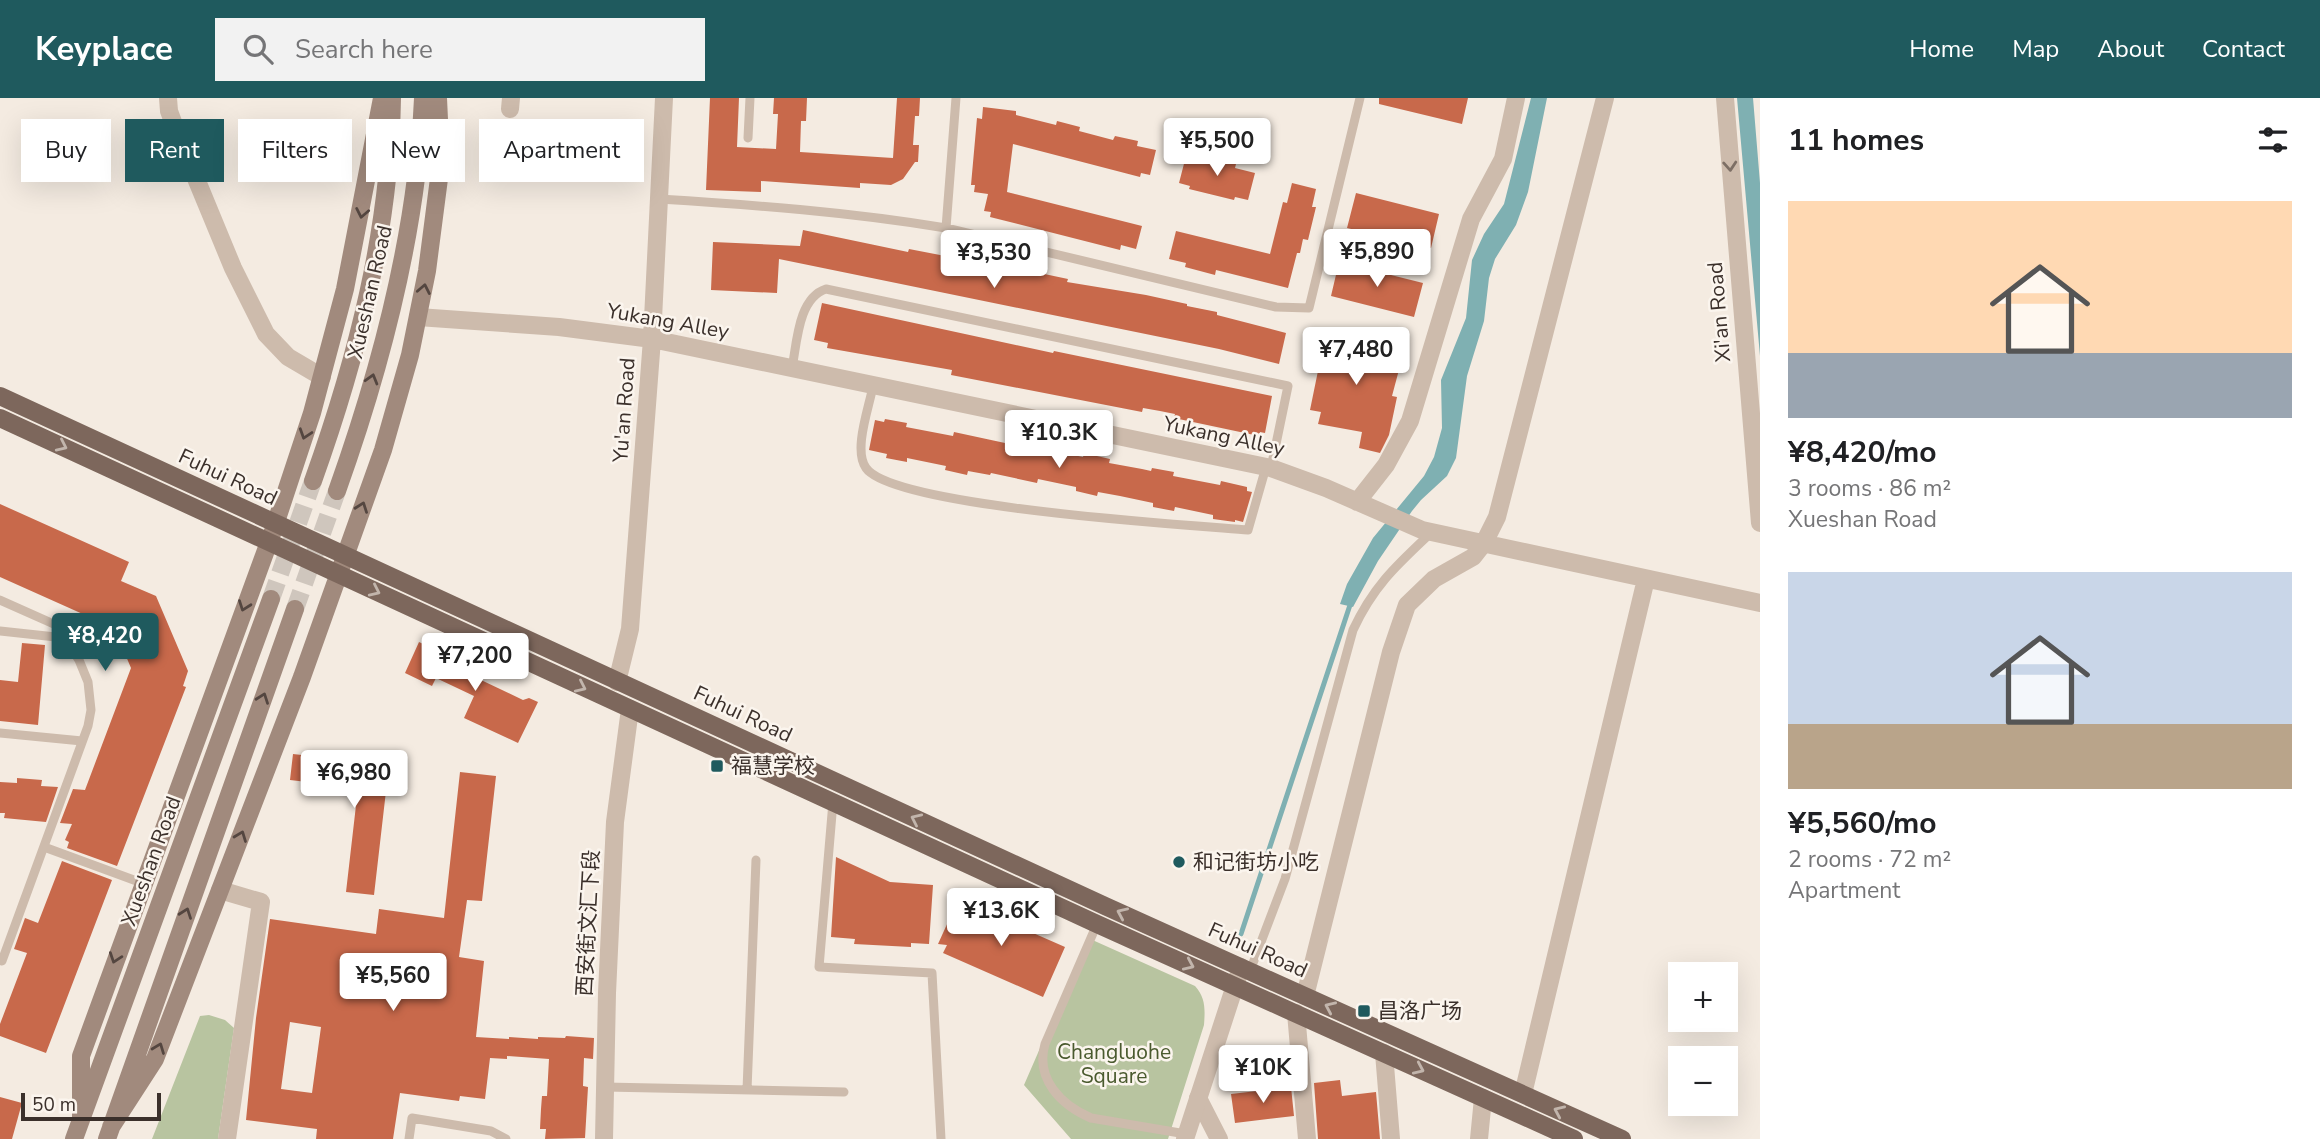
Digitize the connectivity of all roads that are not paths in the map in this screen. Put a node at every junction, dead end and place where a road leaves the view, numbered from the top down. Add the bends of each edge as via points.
1 (168, 98) edge
2 (382, 98) edge
3 (392, 98) edge
4 (423, 98) edge
5 (438, 98) edge
6 (664, 98) edge
7 (750, 98) edge
8 (956, 98) edge
9 (1360, 98) edge
10 (1516, 98) edge
11 (1605, 98) edge
12 (1725, 98) edge
13 (748, 138) dead end
14 (659, 199) junction
15 (946, 228) junction
16 (418, 317) junction
17 (652, 339) junction
18 (792, 368) junction
19 (322, 377) junction
20 (873, 386) junction
21 (0, 397) edge
22 (0, 418) edge
23 (1268, 467) junction
24 (313, 481) tunnel mouth
25 (337, 491) tunnel mouth
26 (1364, 506) junction
27 (1760, 523) edge
28 (275, 524) junction
29 (1427, 531) junction
30 (268, 542) junction
31 (1484, 544) junction
32 (345, 556) junction
33 (338, 575) junction
34 (1646, 579) junction
35 (271, 599) tunnel mouth
36 (0, 600) edge
37 (1760, 604) edge
38 (295, 609) tunnel mouth
39 (0, 631) edge
40 (65, 638) junction
41 (617, 682) junction
42 (630, 709) junction
43 (0, 733) edge
44 (82, 741) junction
45 (833, 802) junction
46 (44, 847) junction
47 (756, 860) dead end
48 (142, 883) junction
49 (220, 890) junction
50 (1097, 923) junction
51 (0, 960) edge
52 (1246, 969) junction
53 (1235, 986) junction
54 (1305, 996) junction
55 (1296, 1013) junction
56 (1384, 1053) junction
57 (605, 1087) junction
58 (747, 1090) junction
59 (844, 1093) dead end
60 (1522, 1094) junction
61 (1198, 1098) junction
62 (1483, 1098) junction
63 (81, 1119) junction
64 (109, 1133) edge
65 (1186, 1137) edge
66 (1566, 1137) edge
67 (74, 1139) edge
68 (227, 1139) edge
69 (409, 1139) edge
70 (506, 1139) edge
71 (604, 1139) edge
72 (942, 1139) edge
73 (1219, 1139) edge
74 (1307, 1139) edge
75 (1391, 1139) edge
76 (1479, 1139) edge
77 (1622, 1139) edge

1 - 19 street via 176,130 233,268 266,334 288,357
2 -> 19 main road via 360,223
3 - 24 main road, Xueshan Road via 381,229 366,304 339,408
25 -> 4 main road, Xueshan Road via 379,356 402,261 415,194
16 -> 5 main road via 441,163
6 - 14 street, Yu'an Road
7 - 13 lane
8 - 15 lane
9 - 15 lane via 1308,308 1276,307
10 - 26 street via 1503,159 1471,219 1410,421
11 - 31 street via 1505,493
12 -> 27 street, Xi'an Road
14 - 15 lane via 822,210
14 - 17 street, Yu'an Road
16 - 17 street, Yukang Alley
32 -> 16 main road via 387,438
17 - 18 street, Yukang Alley
17 - 41 street, Yu'an Road via 630,629
18 - 20 street, Yukang Alley
18 - 23 lane via 805,306 825,289 1288,386
19 -> 28 main road
20 - 23 street, Yukang Alley
20 - 23 lane via 860,452 865,466 880,480 938,497 1248,530
21 - 28 main road, Fuhui Road
22 -> 30 main road, Fuhui Road
23 - 26 street, Yukang Alley
26 - 29 street, Yukang Alley
28 - 30 main road
28 - 32 main road, Fuhui Road
29 - 31 street, Yukang Alley
29 - 52 lane via 1383,579 1353,630 1285,878
30 - 33 main road, Fuhui Road
30 -> 48 main road
31 - 34 street, Yukang Alley
31 - 54 street via 1465,563 1424,587 1407,605 1391,652
32 - 33 main road
32 - 41 main road, Fuhui Road
33 -> 42 main road, Fuhui Road
49 -> 33 main road
34 - 37 street, Yukang Alley
34 - 60 street
35 - 63 main road, Xueshan Road
36 - 40 lane via 57,625
64 -> 38 main road
39 - 40 lane
40 - 44 lane via 84,671 90,694 91,710
52 -> 41 main road, Fuhui Road
42 - 45 main road, Fuhui Road
42 - 57 street, 西安街文汇下段 via 615,822
43 - 44 lane
44 - 46 lane
45 - 50 main road, Fuhui Road
45 - 72 lane via 820,967 932,973
46 - 48 lane
46 - 51 lane
47 - 58 lane
48 -> 63 main road via 80,1056
64 -> 49 main road via 155,1059
49 - 68 street via 261,902
50 -> 53 main road, Fuhui Road
50 - 65 lane via 1045,1044 1043,1070 1057,1095 1078,1113
52 - 53 street
52 - 54 main road, Fuhui Road
53 - 55 main road, Fuhui Road
53 - 61 street
60 -> 54 main road, Fuhui Road
55 - 56 main road, Fuhui Road
55 - 74 street
56 -> 62 main road, Fuhui Road
56 - 75 street
57 - 58 lane
57 - 71 street, 西安街文汇下段
58 - 59 lane
77 -> 60 main road, Fuhui Road
61 - 65 street
61 - 73 street
62 - 66 main road, Fuhui Road
62 - 76 street
63 - 67 main road, Xueshan Road
69 - 70 lane via 412,1118 491,1131

